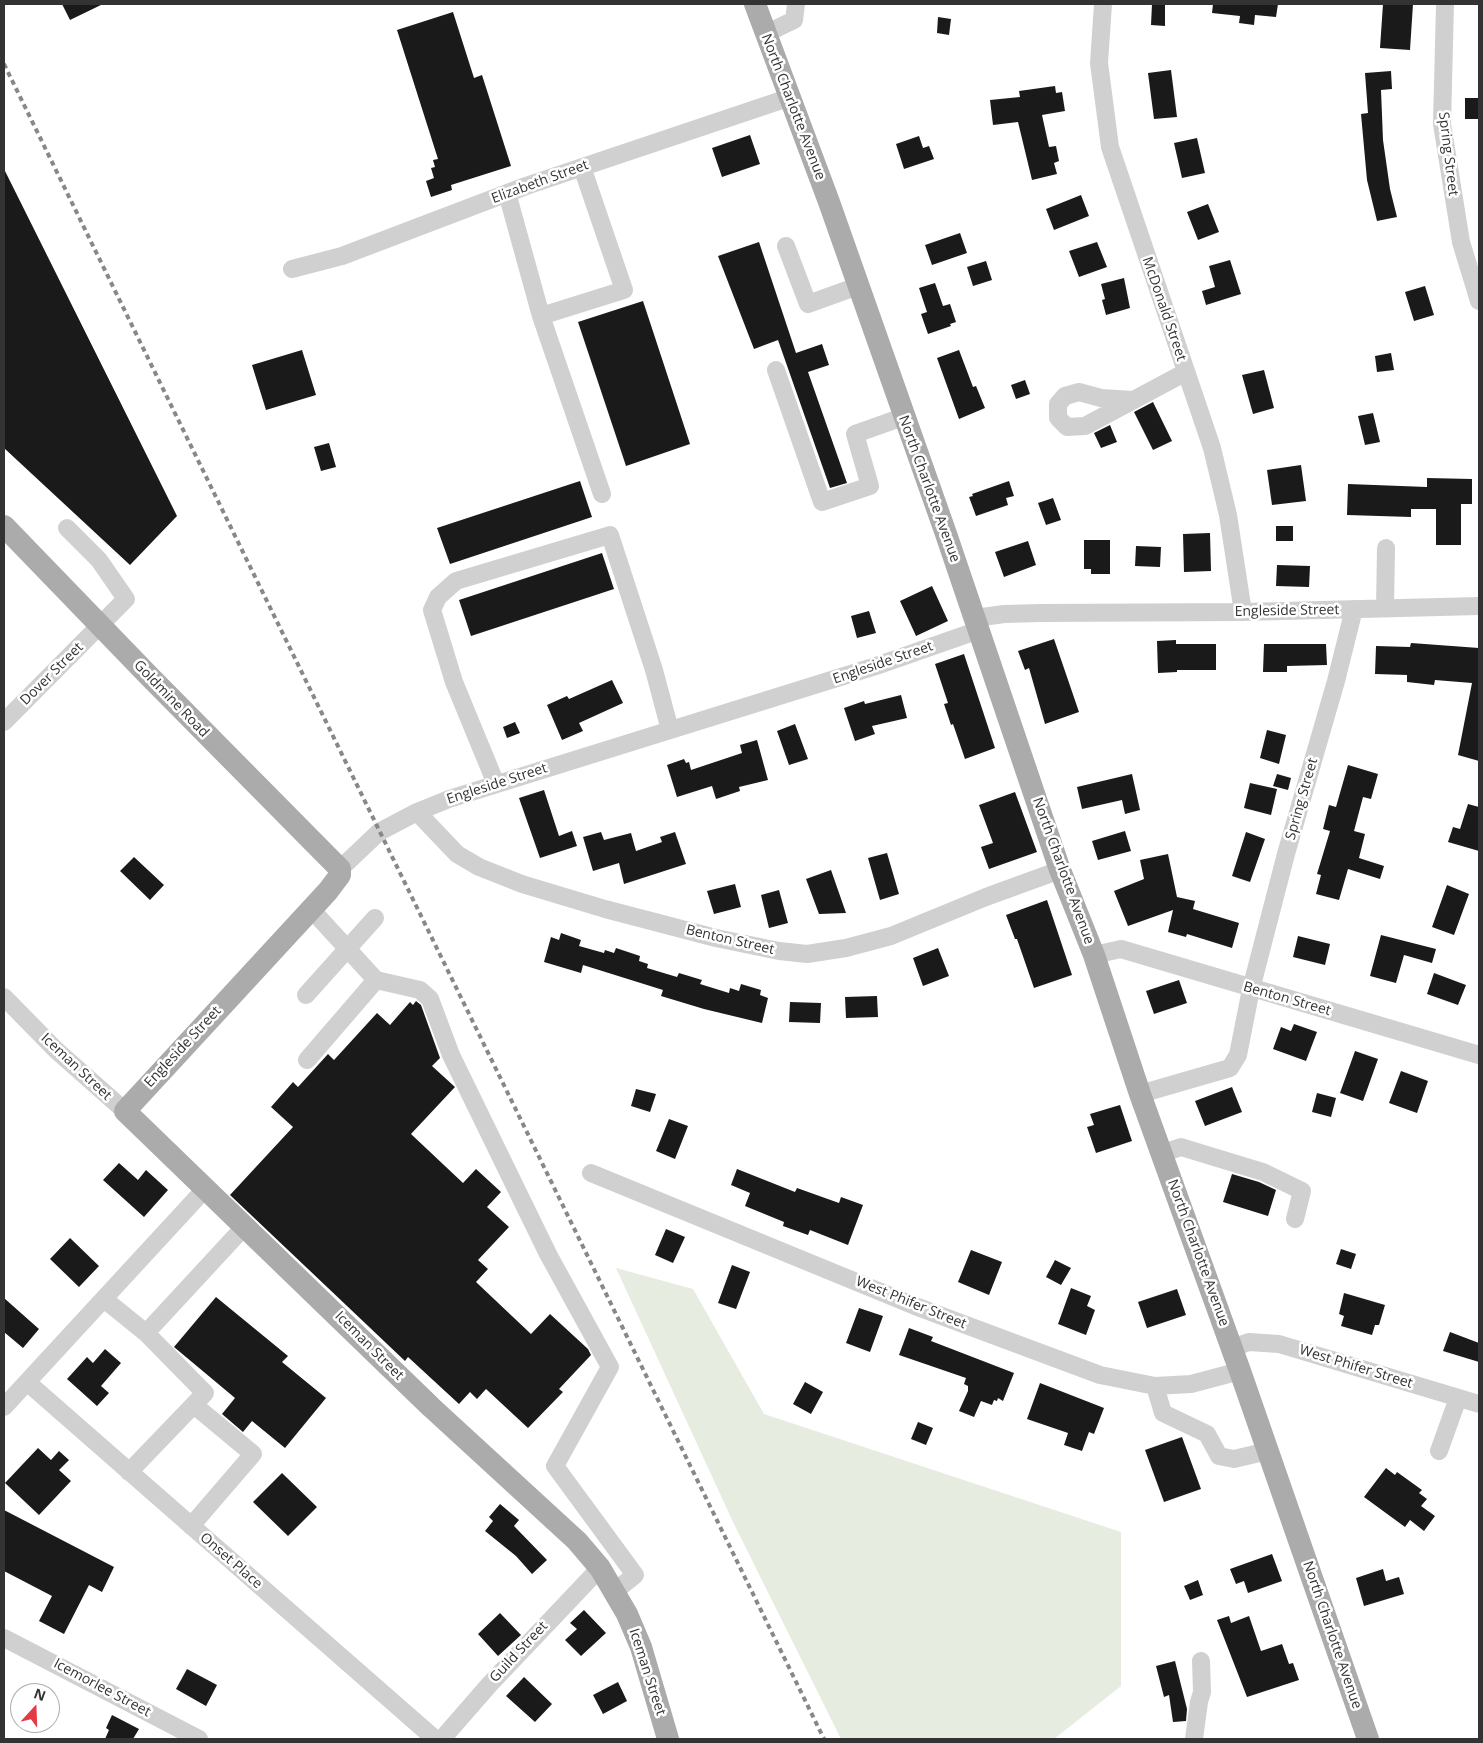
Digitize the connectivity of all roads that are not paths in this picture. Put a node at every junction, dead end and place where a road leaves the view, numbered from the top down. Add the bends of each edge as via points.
1 (755, 4) edge
2 (796, 4) edge
3 (1103, 4) edge
4 (1445, 4) edge
5 (765, 34) junction
6 (788, 98) junction
7 (582, 167) junction
8 (507, 193) junction
9 (786, 246) dead end
10 (292, 269) dead end
11 (858, 286) junction
12 (1479, 301) edge
13 (541, 316) junction
14 (776, 370) dead end
15 (1186, 372) junction
16 (1133, 400) dead end
17 (903, 417) junction
18 (602, 494) dead end
19 (4, 526) edge
20 (67, 528) dead end
21 (1386, 548) dead end
22 (1479, 606) edge
23 (1385, 608) junction
24 (1354, 609) junction
25 (1243, 612) junction
26 (977, 624) junction
27 (100, 626) junction
28 (4, 722) edge
29 (670, 730) junction
30 (496, 784) junction
31 (417, 812) junction
32 (340, 868) junction
33 (1060, 870) junction
34 (310, 909) junction
35 (375, 918) dead end
36 (347, 949) junction
37 (1094, 954) junction
38 (376, 980) junction
39 (1252, 989) junction
40 (306, 995) dead end
41 (4, 997) edge
42 (1479, 1055) edge
43 (307, 1060) dead end
44 (1140, 1094) junction
45 (124, 1111) junction
46 (1163, 1153) junction
47 (591, 1173) dead end
48 (205, 1189) junction
49 (1295, 1219) dead end
50 (245, 1226) junction
51 (104, 1299) junction
52 (146, 1333) junction
53 (1232, 1348) junction
54 (1240, 1371) junction
55 (27, 1382) junction
56 (1155, 1386) junction
57 (1458, 1398) junction
58 (194, 1404) junction
59 (1479, 1404) edge
60 (4, 1407) edge
61 (1268, 1451) junction
62 (1439, 1451) dead end
63 (128, 1472) junction
64 (191, 1526) junction
65 (600, 1568) junction
66 (614, 1592) junction
67 (4, 1638) edge
68 (1201, 1661) dead end
69 (199, 1739) edge
70 (435, 1739) edge
71 (442, 1739) edge
72 (668, 1739) edge
73 (1194, 1739) edge
74 (1368, 1739) edge

1 - 5 main road, North Charlotte Avenue
2 - 5 street via 794,20
3 - 15 street, McDonald Street via 1099,63 1110,147
4 - 12 street, Spring Street via 1442,124 1461,242
5 - 6 main road, North Charlotte Avenue
6 - 7 street, Elizabeth Street
6 - 11 main road, North Charlotte Avenue
7 - 8 street, Elizabeth Street
7 - 13 street via 624,290
8 - 10 street, Elizabeth Street via 342,256
8 - 13 street
9 - 11 street via 808,304
11 - 17 main road, North Charlotte Avenue
13 - 18 street
14 - 17 street via 822,502 870,486 855,434
15 - 16 street
15 - 25 street, McDonald Street via 1212,448 1228,515
17 - 26 main road, North Charlotte Avenue
19 - 27 main road, Goldmine Road
20 - 27 street, Dover Street via 100,560 126,600
21 - 23 street
22 - 23 street, Engleside Street
23 - 24 street, Engleside Street
24 - 25 street, Engleside Street
24 - 39 street, Spring Street
25 - 26 street, Engleside Street via 1042,613
26 - 29 street, Engleside Street via 867,669
26 - 33 main road, North Charlotte Avenue
27 - 28 street, Dover Street
27 - 32 main road, Goldmine Road
29 - 30 street, Engleside Street
29 - 30 street via 610,535 456,581 438,597 432,610 454,682
30 - 31 street, Engleside Street
31 - 32 street, Engleside Street via 379,832
31 - 33 street, Benton Street via 457,854 479,867 522,884 716,938 807,954 891,936 940,914
32 - 34 main road, Engleside Street via 340,875
33 - 37 main road, North Charlotte Avenue
34 - 36 street
34 - 45 main road, Engleside Street
35 - 36 street
36 - 38 street
36 - 40 street
37 - 39 street, Benton Street via 1121,949
37 - 44 main road, North Charlotte Avenue
38 - 43 street
38 - 66 street via 420,990 430,1000 451,1055 540,1237 610,1367 555,1466 635,1575
39 - 42 street, Benton Street
39 - 44 street, Spring Street via 1238,1054 1230,1068
41 - 45 street, Iceman Street via 56,1050
44 - 46 main road, North Charlotte Avenue
45 - 48 main road, Iceman Street
46 - 49 street via 1181,1147 1263,1172 1302,1191
46 - 53 main road, North Charlotte Avenue
47 - 56 street, West Phifer Street via 934,1313 1100,1375
48 - 50 main road, Iceman Street
48 - 51 street
50 - 52 street
50 - 65 main road, Iceman Street via 431,1407 577,1541
51 - 52 street
51 - 55 street
52 - 58 street via 205,1393
53 - 54 main road, North Charlotte Avenue
53 - 57 street, West Phifer Street via 1249,1342 1279,1344
54 - 56 street, West Phifer Street via 1191,1384
54 - 61 main road, North Charlotte Avenue
55 - 60 street
55 - 63 street, Onset Place
56 - 61 street via 1163,1413 1207,1434 1219,1456 1234,1459
57 - 59 street, West Phifer Street
57 - 62 street
58 - 63 street
58 - 64 street via 253,1454
61 - 74 main road, North Charlotte Avenue
63 - 64 street, Onset Place
64 - 70 street, Onset Place
65 - 66 main road, Iceman Street
65 - 71 street, Guild Street
66 - 72 main road, Iceman Street via 641,1647
67 - 69 street, Icemorlee Street
68 - 73 street via 1203,1686

